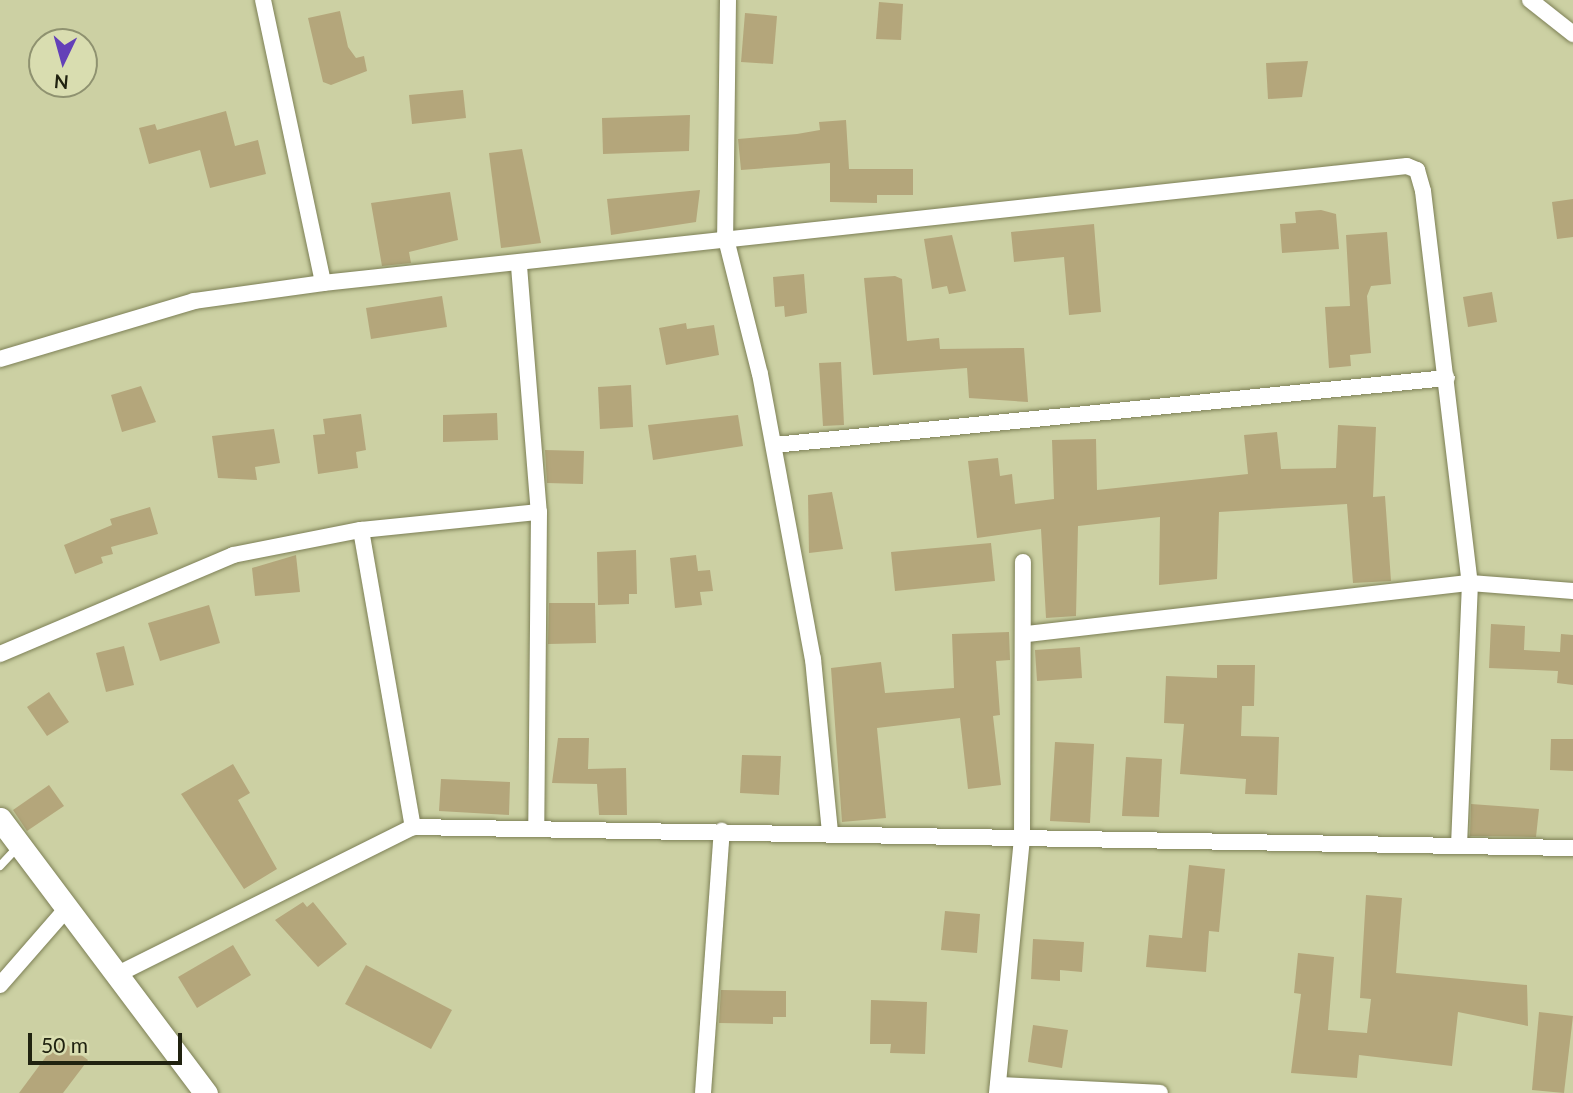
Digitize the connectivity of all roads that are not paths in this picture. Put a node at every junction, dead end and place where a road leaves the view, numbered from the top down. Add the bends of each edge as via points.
1 (262, 0) edge
2 (728, 0) edge
3 (1530, 0) edge
4 (1573, 34) edge
5 (725, 235) junction
6 (519, 266) junction
7 (323, 283) junction
8 (0, 359) edge
9 (1447, 378) junction
10 (774, 445) junction
11 (538, 512) junction
12 (361, 530) junction
13 (1023, 562) dead end
14 (1470, 583) junction
15 (1573, 591) edge
16 (1027, 634) junction
17 (0, 653) edge
18 (0, 819) edge
19 (413, 827) junction
20 (536, 829) junction
21 (722, 831) junction
22 (830, 831) junction
23 (1022, 836) junction
24 (20, 845) junction
25 (1459, 846) junction
26 (1573, 848) edge
27 (0, 866) edge
28 (68, 907) junction
29 (118, 974) junction
30 (0, 985) edge
31 (998, 1089) edge
32 (205, 1093) edge
33 (703, 1093) edge
34 (1160, 1093) edge

1 - 7 street
2 - 5 street
3 - 4 street
5 - 6 street
5 - 9 street via 1408,166 1417,170 1423,191
5 - 10 street
6 - 7 street
6 - 11 street
7 - 8 street via 194,301
9 - 10 street
9 - 14 street
10 - 22 street via 813,659
11 - 12 street
11 - 20 street
12 - 17 street via 233,555
12 - 19 street
13 - 16 street
14 - 15 street
14 - 16 street
14 - 25 street
16 - 23 street
18 - 24 main road
19 - 20 street
19 - 29 street
20 - 21 street
21 - 22 street
21 - 33 street
22 - 23 street
23 - 25 street
23 - 31 street
24 - 27 lane
24 - 28 main road
25 - 26 street
28 - 29 main road
28 - 30 street
29 - 32 main road
31 - 34 street

